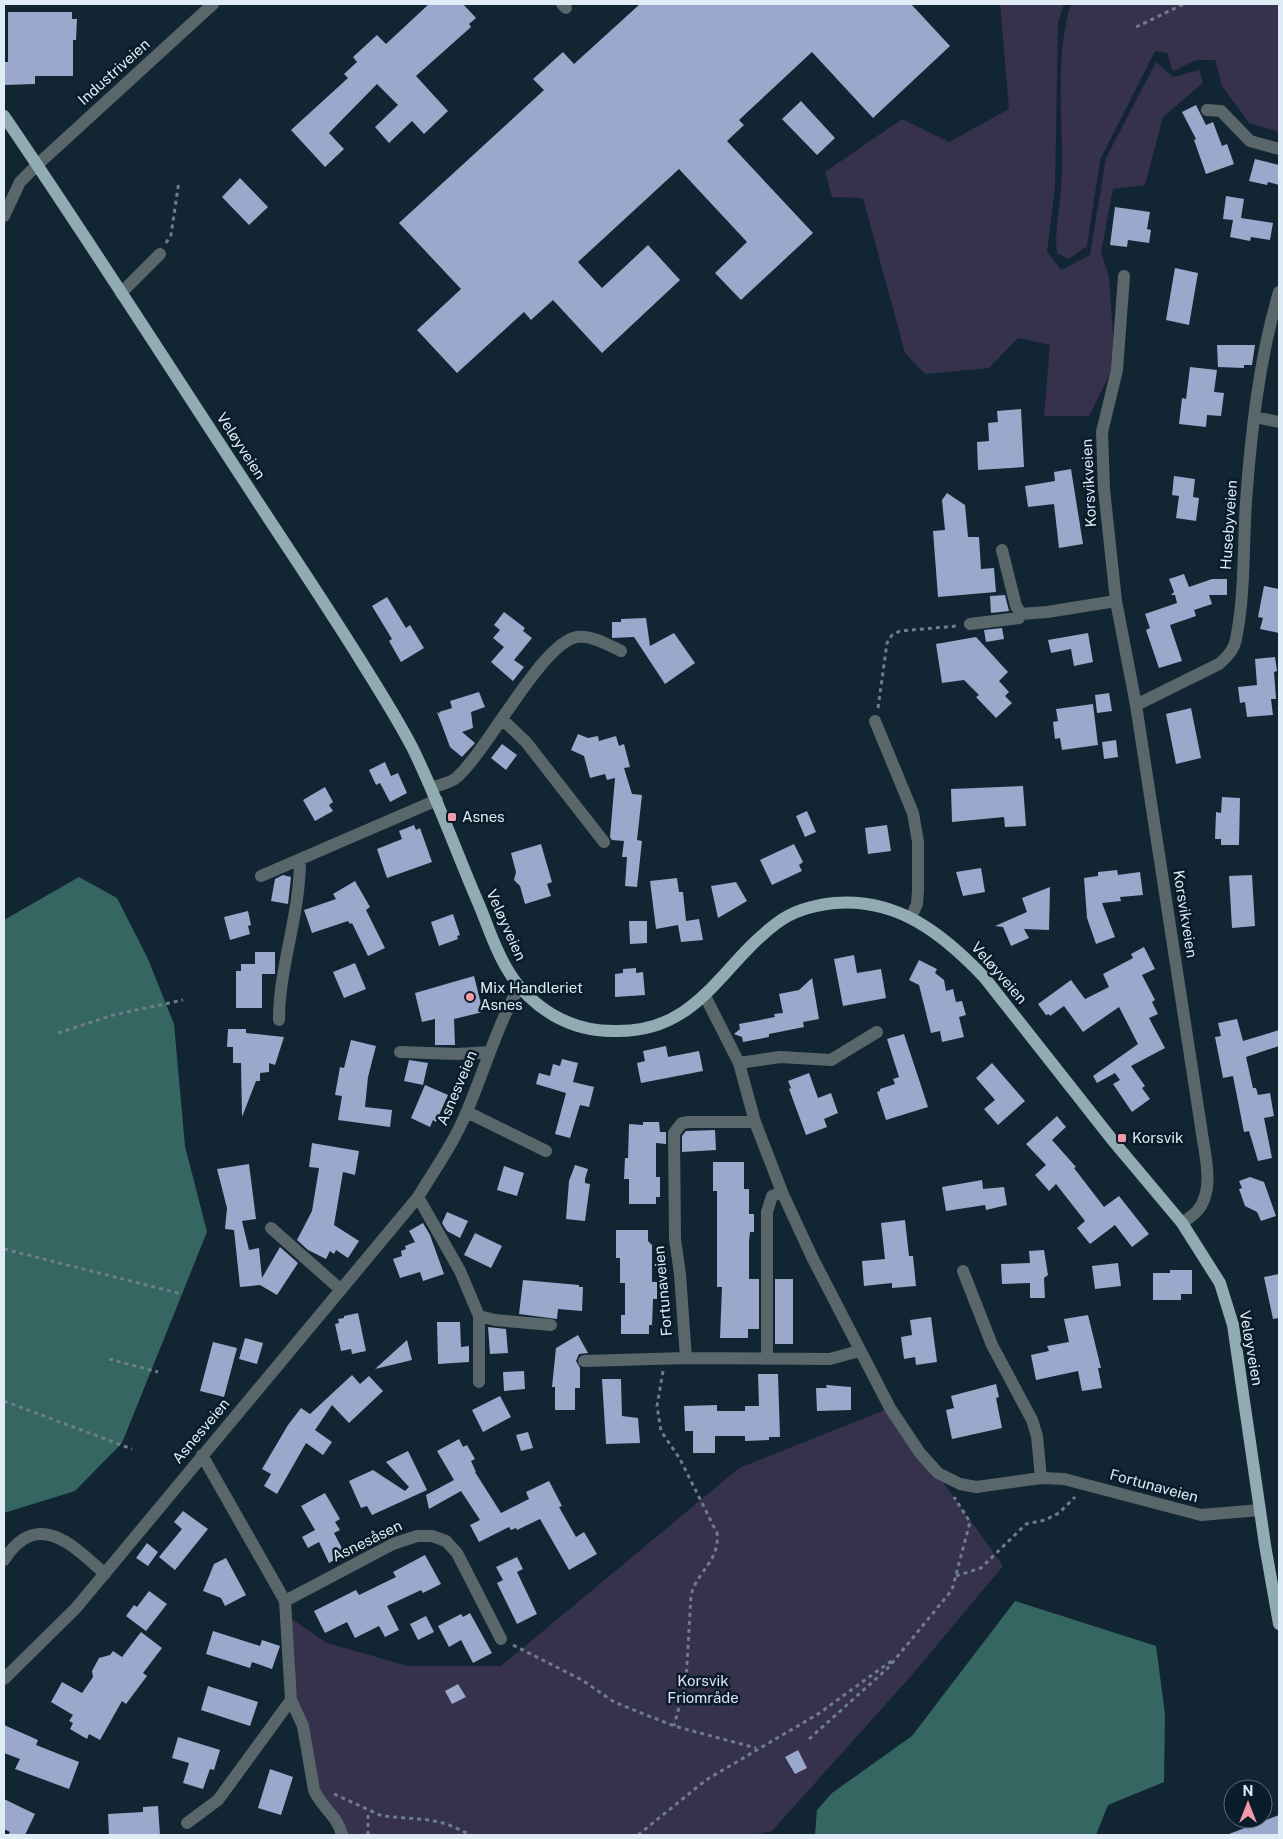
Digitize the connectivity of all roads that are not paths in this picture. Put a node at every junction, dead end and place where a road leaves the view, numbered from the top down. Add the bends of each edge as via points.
1 (213, 4) edge
2 (1207, 110) dead end
3 (4, 116) edge
4 (1279, 149) edge
5 (37, 165) junction
6 (4, 216) edge
7 (160, 254) road end
8 (1124, 276) dead end
9 (1279, 292) edge
10 (121, 293) junction
11 (1255, 417) junction
12 (1279, 422) edge
13 (1002, 550) dead end
14 (1116, 601) junction
15 (1021, 614) junction
16 (970, 624) road end
17 (621, 651) dead end
18 (1136, 705) junction
19 (502, 719) junction
20 (875, 720) road end
21 (431, 788) junction
22 (437, 800) junction
23 (604, 842) dead end
24 (300, 860) junction
25 (261, 876) dead end
26 (911, 917) junction
27 (519, 986) junction
28 (705, 996) junction
29 (279, 1020) dead end
30 (877, 1032) dead end
31 (400, 1052) dead end
32 (490, 1052) junction
33 (739, 1063) junction
34 (467, 1112) junction
35 (754, 1122) junction
36 (546, 1151) dead end
37 (782, 1192) junction
38 (418, 1198) junction
39 (1182, 1223) junction
40 (272, 1228) dead end
41 (963, 1271) dead end
42 (340, 1289) junction
43 (479, 1316) junction
44 (551, 1325) dead end
45 (859, 1351) junction
46 (686, 1358) junction
47 (767, 1359) junction
48 (584, 1361) dead end
49 (479, 1382) dead end
50 (202, 1455) junction
51 (1041, 1478) junction
52 (1260, 1510) junction
53 (4, 1560) edge
54 (105, 1574) junction
55 (285, 1601) junction
56 (1279, 1624) edge
57 (502, 1639) road end
58 (4, 1679) edge
59 (291, 1700) junction
60 (188, 1823) dead end
61 (342, 1835) edge

1 - 5 street, Industriveien
2 - 4 street via 1221,111 1250,141
3 - 5 main road, Veløyveien
5 - 6 street, Industriveien via 20,182
5 - 10 main road, Veløyveien
7 - 10 street
8 - 14 street, Korsvikveien via 1116,370 1102,432 1104,489
9 - 11 street, Husebyveien via 1266,346
10 - 21 main road, Veløyveien via 337,622 393,712
11 - 12 street
11 - 18 street, Husebyveien via 1236,641 1230,654 1219,664
13 - 15 street via 1016,606
14 - 15 street
14 - 18 street, Korsvikveien
15 - 16 street via 1019,618
17 - 19 street via 593,638 577,637 560,646
18 - 39 street, Korsvikveien via 1208,1183 1205,1199 1197,1211
19 - 21 street via 455,779
19 - 23 street via 526,742
20 - 26 street via 913,813 918,842 918,891
21 - 22 main road, Veløyveien
22 - 24 street
22 - 27 main road, Veløyveien via 491,934 507,970
24 - 25 street
24 - 29 street via 300,885
26 - 28 main road, Veløyveien via 864,903 818,905 797,911 777,923
26 - 39 main road, Veløyveien via 960,952 984,976
27 - 28 main road, Veløyveien via 554,1016 600,1031 632,1032 656,1026 681,1014
27 - 32 street, Asnesveien
28 - 33 street, Fortunaveien
30 - 33 street via 831,1060 780,1057
31 - 32 street
32 - 34 street, Asnesveien
33 - 35 street, Fortunaveien
34 - 36 street
34 - 38 street, Asnesveien
35 - 37 street, Fortunaveien
35 - 46 street, Fortunaveien via 689,1122 682,1124 674,1133 675,1239
37 - 45 street, Fortunaveien
37 - 47 street via 772,1196 767,1212
38 - 42 street, Asnesveien
38 - 43 street via 460,1272
39 - 52 main road, Veløyveien via 1220,1284 1233,1325
40 - 42 street
41 - 51 street via 992,1345 1032,1420
42 - 50 street, Asnesveien
43 - 44 street
43 - 49 street
45 - 47 street via 830,1359
45 - 51 street, Fortunaveien via 892,1413 938,1474 976,1487
46 - 47 street
46 - 48 street
50 - 54 street, Asnesveien
50 - 55 street
51 - 52 street, Fortunaveien via 1064,1479 1201,1515
52 - 56 main road, Veløyveien
53 - 54 street via 21,1539 45,1533 63,1538
54 - 58 street, Asnesveien via 76,1608
55 - 57 street, Asnesåsen via 393,1544 417,1536 432,1536 446,1541 457,1553
55 - 59 street
59 - 60 street via 218,1800
59 - 61 street via 303,1726 317,1798 334,1815

